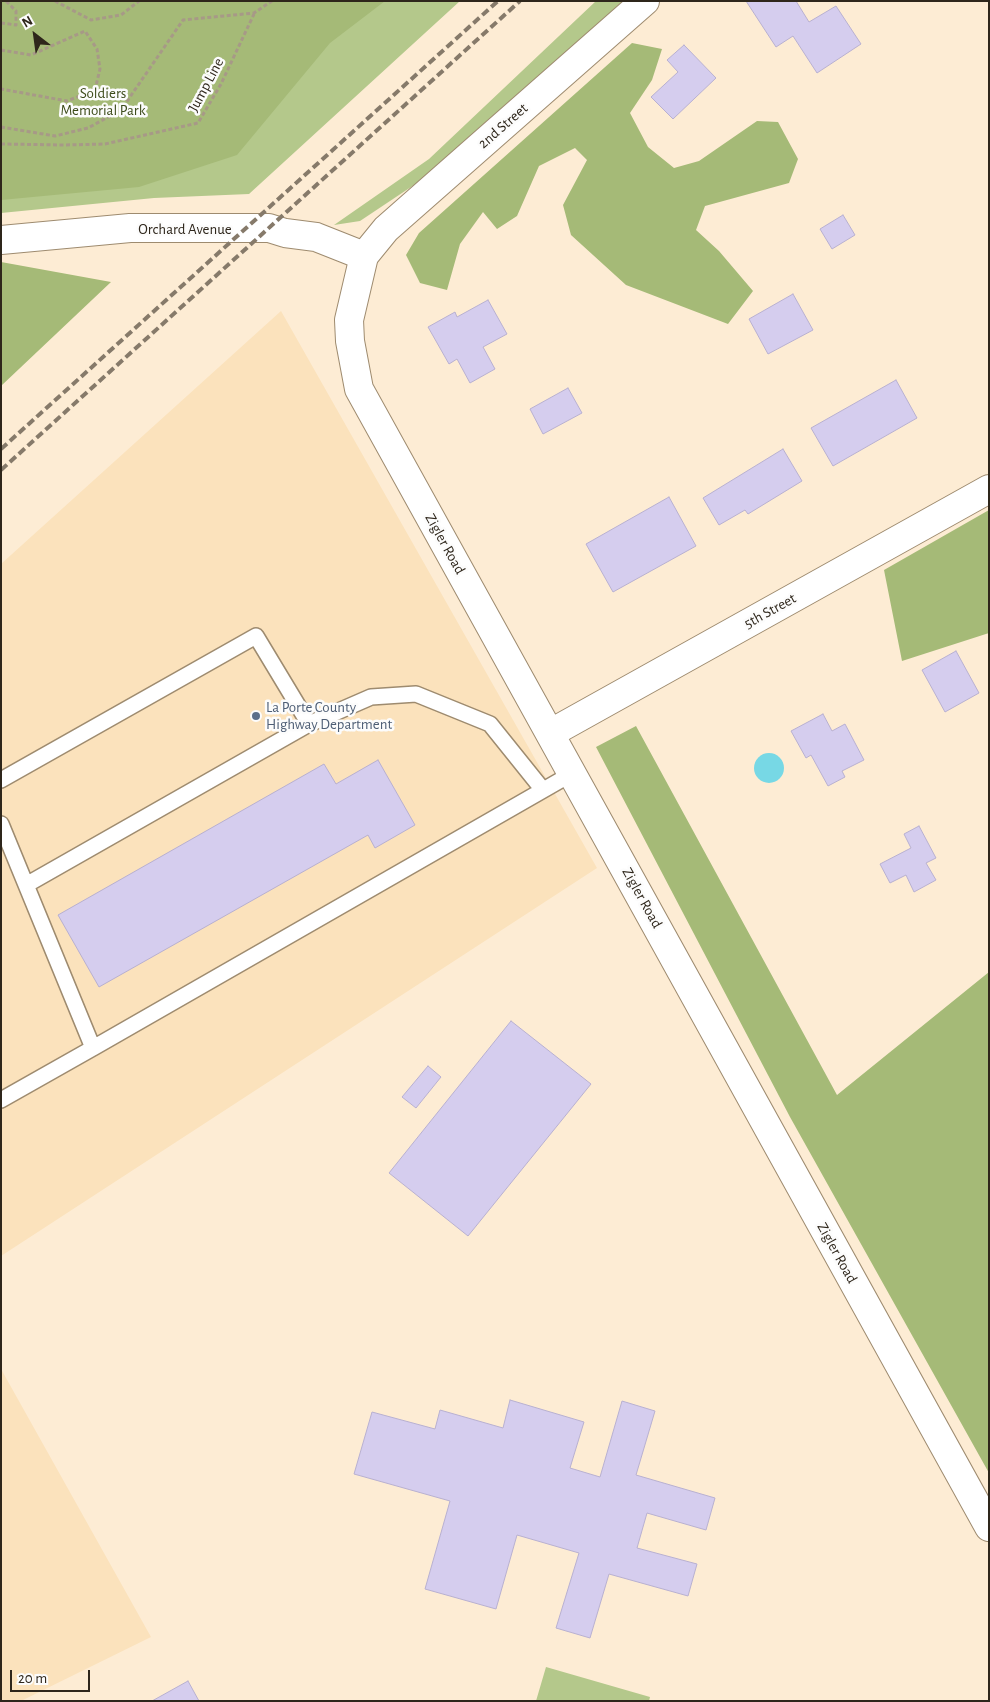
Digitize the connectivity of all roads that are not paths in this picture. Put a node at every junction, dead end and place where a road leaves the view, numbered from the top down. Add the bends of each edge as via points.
1 (645, 1) edge
2 (1, 240) edge
3 (364, 256) junction
4 (989, 489) edge
5 (309, 724) junction
6 (551, 734) junction
7 (573, 773) junction
8 (1, 780) edge
9 (543, 790) junction
10 (1, 824) edge
11 (26, 885) junction
12 (93, 1048) junction
13 (1, 1100) edge
14 (989, 1527) edge

1 - 3 street, 2nd Street via 386,229
2 - 3 street, Orchard Avenue via 130,228 269,228 316,237
3 - 6 street, Zigler Road via 349,320 359,389
4 - 6 street, 5th Street
5 - 8 lane via 256,636
5 - 9 lane via 371,697 416,694 490,724
5 - 11 lane
6 - 7 street, Zigler Road
7 - 9 lane
7 - 14 street, Zigler Road
9 - 12 lane
10 - 11 lane
11 - 12 lane
12 - 13 lane

